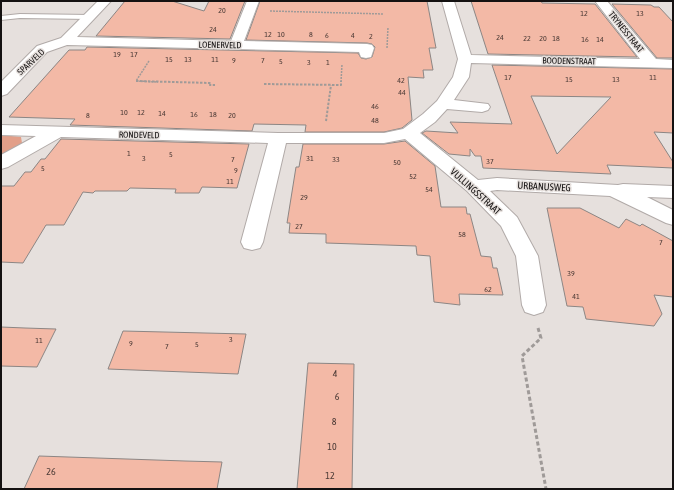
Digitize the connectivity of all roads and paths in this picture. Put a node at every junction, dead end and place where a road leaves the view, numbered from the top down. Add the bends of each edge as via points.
1 (105, 1) edge
2 (448, 1) edge
3 (601, 1) edge
4 (251, 6) edge
5 (384, 14) dead end
6 (90, 17) junction
7 (1, 18) edge
8 (66, 41) junction
9 (160, 44) junction
10 (236, 45) junction
11 (343, 48) junction
12 (366, 54) dead end
13 (465, 59) junction
14 (651, 63) junction
15 (673, 64) edge
16 (264, 84) dead end
17 (215, 85) dead end
18 (331, 85) junction
19 (1, 91) edge
20 (443, 104) junction
21 (482, 106) dead end
22 (1, 130) edge
23 (57, 132) junction
24 (409, 133) junction
25 (278, 138) junction
26 (324, 138) junction
27 (1, 163) edge
28 (474, 187) junction
29 (614, 190) junction
30 (673, 192) edge
31 (673, 218) edge
32 (252, 242) dead end
33 (534, 304) joint
34 (546, 489) edge

1 - 6 street
2 - 13 street
3 - 14 street, TRYNESSTRAAT
4 - 5 path
4 - 10 street
6 - 7 lane
6 - 8 street
8 - 9 street, LOENERVELD
8 - 19 street, SPARVELD via 42,49
9 - 10 street, LOENERVELD
9 - 17 path via 136,81
10 - 11 street, LOENERVELD
11 - 12 street, LOENERVELD via 367,48
11 - 18 path via 341,85
13 - 14 street, BOODENSTRAAT
13 - 20 street via 461,77
14 - 15 street, BOODENSTRAAT
16 - 18 path
18 - 26 path
20 - 21 street
20 - 24 street
22 - 23 street, RONDEVELD
23 - 25 street, RONDEVELD
23 - 27 street
24 - 26 street, RONDEVELD via 384,138
24 - 28 street, VULLINGSSTRAAT
25 - 26 street, RONDEVELD
25 - 32 street
28 - 29 street, URBANUSWEG via 497,184
28 - 33 street, VULLINGSSTRAAT via 510,222 527,256
29 - 30 street, URBANUSWEG
29 - 31 street, URBANUSWEG
33 - 34 path via 541,338 522,356

